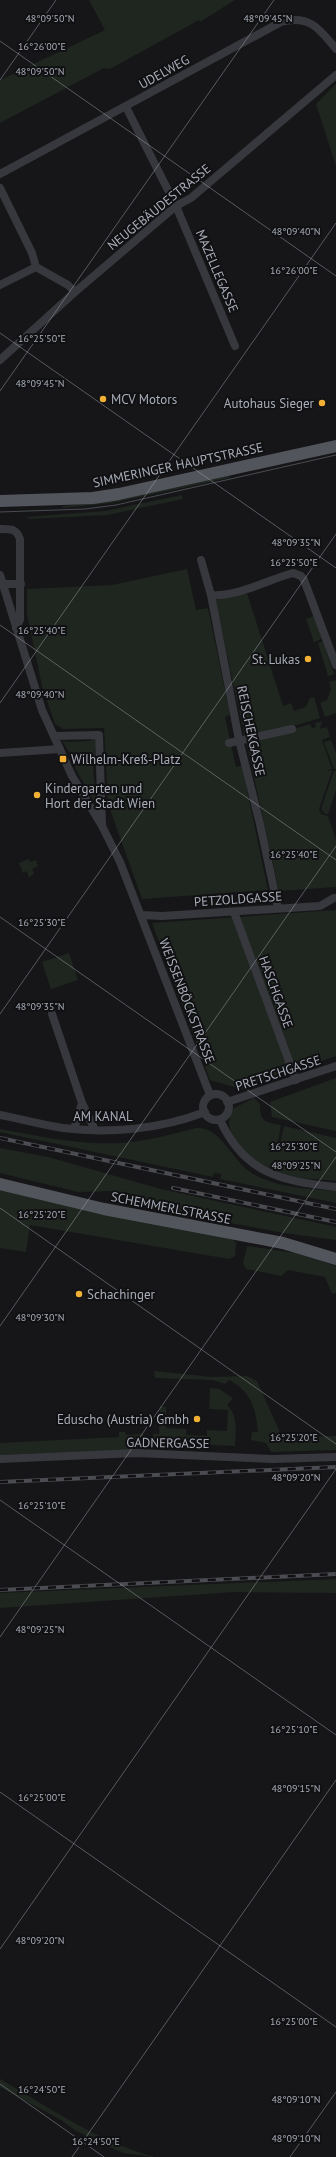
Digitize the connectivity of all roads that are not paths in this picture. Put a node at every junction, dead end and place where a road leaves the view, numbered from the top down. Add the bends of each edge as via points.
1 (336, 49) edge
2 (336, 75) edge
3 (126, 106) junction
4 (0, 174) edge
5 (0, 188) edge
6 (176, 206) junction
7 (36, 267) junction
8 (0, 285) edge
9 (75, 292) junction
10 (235, 346) dead end
11 (0, 360) edge
12 (336, 446) edge
13 (0, 501) edge
14 (0, 529) edge
15 (201, 560) dead end
16 (0, 575) edge
17 (3, 584) junction
18 (21, 584) junction
19 (211, 595) junction
20 (16, 628) junction
21 (336, 665) edge
22 (292, 729) dead end
23 (54, 736) junction
24 (239, 740) junction
25 (229, 743) dead end
26 (60, 749) junction
27 (0, 753) edge
28 (102, 826) junction
29 (334, 898) dead end
30 (278, 908) junction
31 (234, 912) junction
32 (142, 915) junction
33 (52, 1014) dead end
34 (336, 1066) edge
35 (296, 1080) junction
36 (210, 1095) junction
37 (227, 1102) junction
38 (82, 1103) junction
39 (205, 1112) junction
40 (0, 1115) edge
41 (220, 1120) junction
42 (74, 1129) junction
43 (95, 1130) junction
44 (0, 1184) edge
45 (336, 1187) edge
46 (336, 1258) edge
47 (336, 1457) edge
48 (0, 1459) edge

1 - 3 street, UDELWEG via 312,24 299,19 286,20
2 - 6 street, NEUGEBÄUDESTRASSE via 191,198
3 - 4 street, UDELWEG
3 - 6 street, MAZELLEGASSE
5 - 7 street via 32,253
6 - 9 street, NEUGEBÄUDESTRASSE
6 - 10 street, MAZELLEGASSE
7 - 8 street
7 - 9 street via 68,285
9 - 11 street, NEUGEBÄUDESTRASSE
12 - 13 main road, SIMMERINGER HAUPTSTRASSE via 119,494 93,498
14 - 18 street via 17,532 20,539
15 - 19 street, REISCHEKGASSE
16 - 17 street
17 - 18 street
17 - 20 street
18 - 20 street via 20,620
19 - 21 street via 225,594 292,573 297,574 304,580
19 - 24 street, REISCHEKGASSE
20 - 23 street via 42,710
22 - 24 street
23 - 26 street
23 - 28 street via 98,735
24 - 25 street
24 - 30 street, REISCHEKGASSE
26 - 27 street
26 - 28 street via 72,776
28 - 32 street
29 - 30 street, PETZOLDGASSE via 320,906
30 - 31 street, PETZOLDGASSE
31 - 32 street, PETZOLDGASSE
31 - 35 street, HASCHGASSE
32 - 36 street, WEISSENBÖCKSTRASSE
33 - 38 street
34 - 35 street, PRETSCHGASSE
35 - 37 street, PRETSCHGASSE
36 - 37 street via 220,1095
36 - 39 street via 205,1102
37 - 41 street via 226,1112
38 - 42 street
38 - 43 street
39 - 41 street via 213,1120
39 - 43 street, AM KANAL via 158,1125
40 - 42 street, AM KANAL
41 - 45 street via 234,1147 258,1168 281,1178
42 - 43 street, AM KANAL
44 - 46 main road, SCHEMMERLSTRASSE via 104,1209 283,1243
47 - 48 street, GADNERGASSE via 274,1459 137,1453

